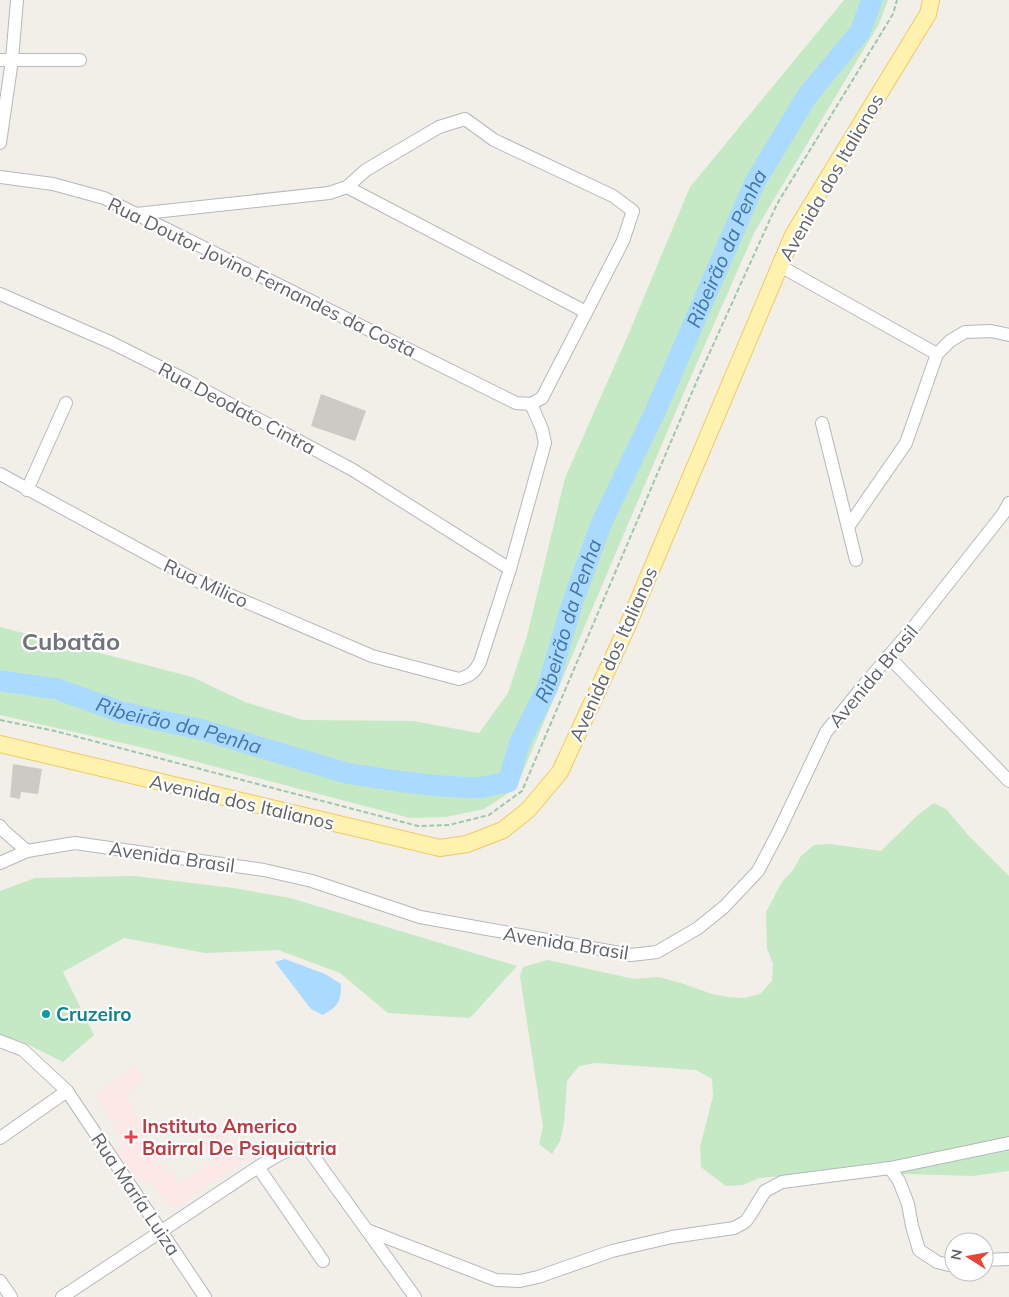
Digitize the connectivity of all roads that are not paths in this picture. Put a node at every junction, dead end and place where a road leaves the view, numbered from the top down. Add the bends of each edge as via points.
1 (17, 0) edge
2 (931, 0) edge
3 (6, 60) edge
4 (80, 60) dead end
5 (0, 142) edge
6 (0, 177) edge
7 (346, 187) junction
8 (136, 214) junction
9 (780, 266) junction
10 (0, 294) edge
11 (586, 312) junction
12 (1009, 335) edge
13 (938, 354) junction
14 (66, 403) dead end
15 (531, 404) junction
16 (822, 423) dead end
17 (0, 474) edge
18 (27, 490) junction
19 (1009, 503) edge
20 (848, 527) junction
21 (856, 560) dead end
22 (510, 570) junction
23 (888, 656) junction
24 (0, 744) edge
25 (1009, 781) edge
26 (0, 826) edge
27 (27, 851) junction
28 (0, 863) edge
29 (0, 1041) edge
30 (67, 1091) junction
31 (0, 1138) edge
32 (1009, 1143) edge
33 (258, 1167) junction
34 (890, 1168) junction
35 (367, 1230) junction
36 (160, 1232) junction
37 (994, 1260) edge
38 (1009, 1260) edge
39 (323, 1261) dead end
40 (944, 1264) edge
41 (0, 1281) edge
42 (11, 1297) edge
43 (62, 1297) edge
44 (205, 1297) edge
45 (415, 1297) edge

1 - 3 street
2 - 9 main road, Avenida dos Italianos via 928,14 794,235
3 - 4 street
3 - 5 street
6 - 8 street, Rua Doutor Jovino Fernandes da Costa via 53,184 104,198
7 - 8 street via 329,193
7 - 11 street
7 - 11 street via 366,170 439,127 466,120 494,140 613,196 633,211 623,241
8 - 15 street, Rua Doutor Jovino Fernandes da Costa via 516,403
9 - 13 street
9 - 24 main road, Avenida dos Italianos via 627,627 560,772 528,810 503,830 467,844 440,848
10 - 22 street, Rua Deodato Cintra via 112,343 353,470
11 - 15 street via 542,398
12 - 13 street via 991,331 965,332 950,340
13 - 20 street via 906,443
14 - 18 street
15 - 22 street, Rua Milico via 545,443
16 - 20 street
17 - 18 street, Rua Milico
18 - 22 street, Rua Milico via 195,580 372,656 458,679 475,671
19 - 23 street, Avenida Brasil
20 - 21 street
23 - 25 street
23 - 27 street, Avenida Brasil via 826,732 758,871 724,907 698,928 657,952 632,955 420,917 312,881 264,870 75,844
26 - 27 street
27 - 28 street, Avenida Brasil
29 - 30 street, Rua María Luiza via 23,1050
30 - 31 street
30 - 36 street, Rua María Luiza
32 - 34 street
33 - 35 street via 292,1149 301,1147 309,1150
33 - 36 street
33 - 39 street
34 - 35 street via 782,1182 765,1191 745,1222 734,1228 672,1237 612,1251 520,1281 490,1278
34 - 40 street via 908,1204 920,1250
35 - 45 street
36 - 43 street
36 - 44 street, Rua María Luiza
37 - 38 street
41 - 42 street

